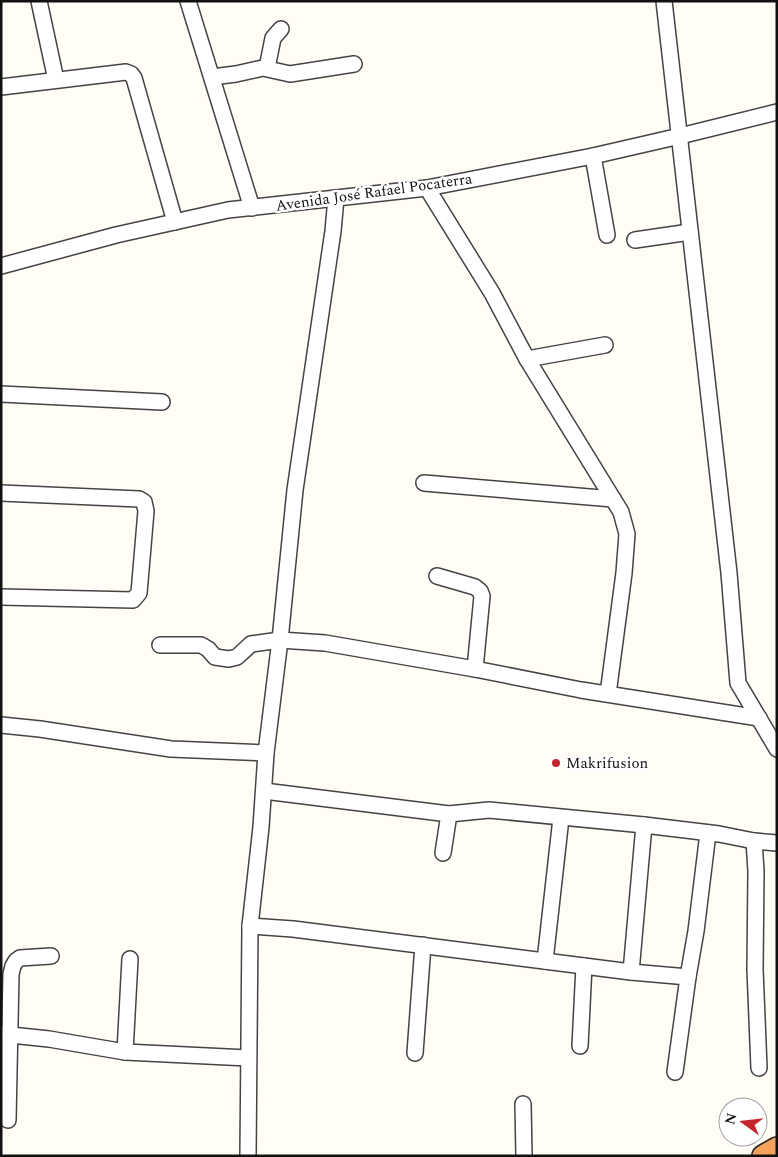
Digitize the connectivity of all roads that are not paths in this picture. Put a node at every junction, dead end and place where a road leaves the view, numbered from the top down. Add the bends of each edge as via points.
1 (39, 1) edge
2 (188, 1) edge
3 (664, 1) edge
4 (282, 29) dead end
5 (354, 64) dead end
6 (267, 68) junction
7 (212, 77) junction
8 (56, 80) junction
9 (1, 87) edge
10 (777, 112) edge
11 (680, 136) junction
12 (593, 156) junction
13 (428, 188) junction
14 (336, 198) junction
15 (252, 208) junction
16 (175, 222) junction
17 (690, 232) junction
18 (607, 235) dead end
19 (635, 240) dead end
20 (1, 266) edge
21 (605, 345) dead end
22 (527, 359) junction
23 (1, 394) edge
24 (162, 402) dead end
25 (424, 483) dead end
26 (1, 493) edge
27 (613, 499) junction
28 (437, 576) dead end
29 (1, 596) edge
30 (280, 640) junction
31 (160, 645) dead end
32 (474, 669) junction
33 (608, 694) junction
34 (759, 718) junction
35 (1, 725) edge
36 (777, 749) edge
37 (266, 754) junction
38 (264, 791) junction
39 (449, 814) junction
40 (561, 818) junction
41 (644, 825) junction
42 (708, 833) junction
43 (754, 841) junction
44 (777, 843) edge
45 (443, 852) dead end
46 (250, 926) junction
47 (423, 945) junction
48 (51, 956) dead end
49 (130, 958) dead end
50 (545, 961) junction
51 (584, 966) junction
52 (630, 972) junction
53 (688, 977) junction
54 (5, 1034) edge
55 (580, 1046) dead end
56 (125, 1052) junction
57 (415, 1053) dead end
58 (248, 1058) junction
59 (759, 1068) dead end
60 (674, 1072) dead end
61 (523, 1104) dead end
62 (8, 1120) dead end
63 (777, 1148) edge
64 (248, 1156) edge
65 (524, 1156) edge
66 (763, 1156) edge

1 - 8 street
2 - 7 street
3 - 11 street
4 - 6 street via 273,38
5 - 6 street via 290,74
6 - 7 street
7 - 15 street
8 - 9 street
8 - 16 street via 131,74
10 - 11 street, Avenida José Rafael Pocaterra
11 - 12 street, Avenida José Rafael Pocaterra
11 - 17 street
12 - 13 street, Avenida José Rafael Pocaterra
12 - 18 street
13 - 14 street, Avenida José Rafael Pocaterra
13 - 22 street via 492,293
14 - 15 street, Avenida José Rafael Pocaterra
14 - 30 street via 295,490
15 - 16 street, Avenida José Rafael Pocaterra
16 - 20 street, Avenida José Rafael Pocaterra
17 - 19 street
17 - 34 street via 729,573 738,683
21 - 22 street
22 - 27 street
23 - 24 street
25 - 27 street
26 - 29 street via 139,499 144,502 146,511 139,593 133,600
27 - 33 street via 621,512 626,534
28 - 32 street via 475,587 482,596
30 - 31 street via 251,644 237,657 229,659 216,657 201,645
30 - 32 street via 325,643
30 - 37 street
32 - 33 street
33 - 34 street
34 - 36 street
35 - 37 street via 171,749
37 - 38 street
38 - 39 street
38 - 46 street
39 - 40 street via 489,810
39 - 45 street
40 - 41 street
40 - 50 street
41 - 42 street
41 - 52 street
42 - 43 street
42 - 53 street
43 - 44 street
43 - 59 street
46 - 47 street
46 - 58 street
47 - 50 street
47 - 57 street
48 - 54 street via 16,960
49 - 56 street
50 - 51 street
51 - 52 street
51 - 55 street
52 - 53 street
53 - 60 street
54 - 56 street
54 - 62 street
56 - 58 street
58 - 64 street
61 - 65 street
63 - 66 highway

